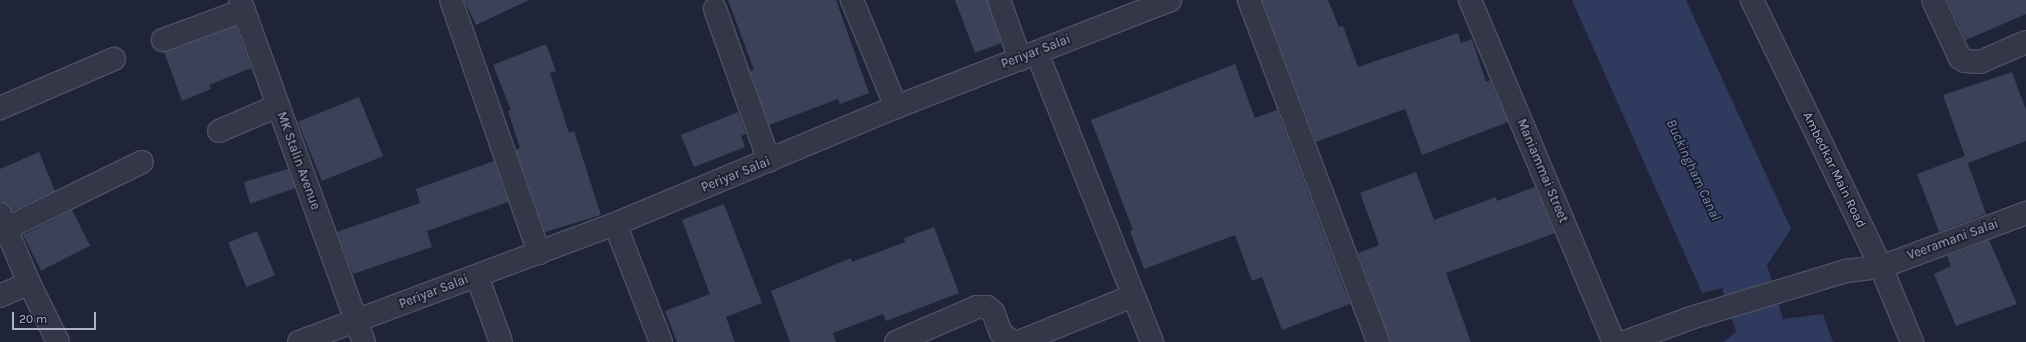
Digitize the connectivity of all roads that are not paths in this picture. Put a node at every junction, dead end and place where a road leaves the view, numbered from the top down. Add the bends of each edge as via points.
1 (451, 0) edge
2 (852, 0) edge
3 (999, 0) edge
4 (1170, 0) edge
5 (1249, 0) edge
6 (1470, 0) edge
7 (1752, 0) edge
8 (1933, 0) edge
9 (242, 5) edge
10 (715, 8) dead end
11 (163, 40) dead end
12 (2026, 42) edge
13 (1028, 56) junction
14 (114, 59) dead end
15 (278, 106) junction
16 (896, 107) junction
17 (0, 108) edge
18 (218, 130) dead end
19 (769, 161) junction
20 (142, 162) dead end
21 (2026, 213) edge
22 (4, 221) edge
23 (615, 224) junction
24 (539, 253) junction
25 (1880, 267) junction
26 (477, 276) junction
27 (29, 283) junction
28 (0, 296) edge
29 (1133, 296) junction
30 (357, 321) junction
31 (58, 342) edge
32 (299, 342) edge
33 (364, 342) edge
34 (501, 342) edge
35 (661, 342) edge
36 (896, 342) edge
37 (1012, 342) edge
38 (1019, 342) edge
39 (1152, 342) edge
40 (1378, 342) edge
41 (1614, 342) edge
42 (1625, 342) edge
43 (1912, 342) edge

1 - 24 street
2 - 16 street
3 - 13 street
4 - 13 street, Periyar Salai
5 - 40 street
6 - 41 street, Maniammai Street
7 - 25 street, Ambedkar Main Road
8 - 12 street via 1960,58 1965,61 1980,62
9 - 11 street
9 - 15 street, MK Stalin Avenue
10 - 19 street
13 - 16 street, Periyar Salai
13 - 29 street
14 - 17 street
15 - 18 street
15 - 30 street, MK Stalin Avenue
16 - 19 street, Periyar Salai
19 - 23 street, Periyar Salai
20 - 22 street
21 - 25 street, Veeramani Salai
22 - 27 street
23 - 24 street, Periyar Salai
23 - 35 street
24 - 26 street, Periyar Salai
25 - 42 street, Veeramani Salai via 1846,271 1691,318
25 - 43 street, Ambedkar Main Road
26 - 30 street, Periyar Salai
26 - 34 street
27 - 28 street
27 - 31 street
29 - 38 street
29 - 39 street
30 - 32 street, Periyar Salai
30 - 33 street, MK Stalin Avenue
36 - 37 street via 977,307 987,307 993,312 1001,333

